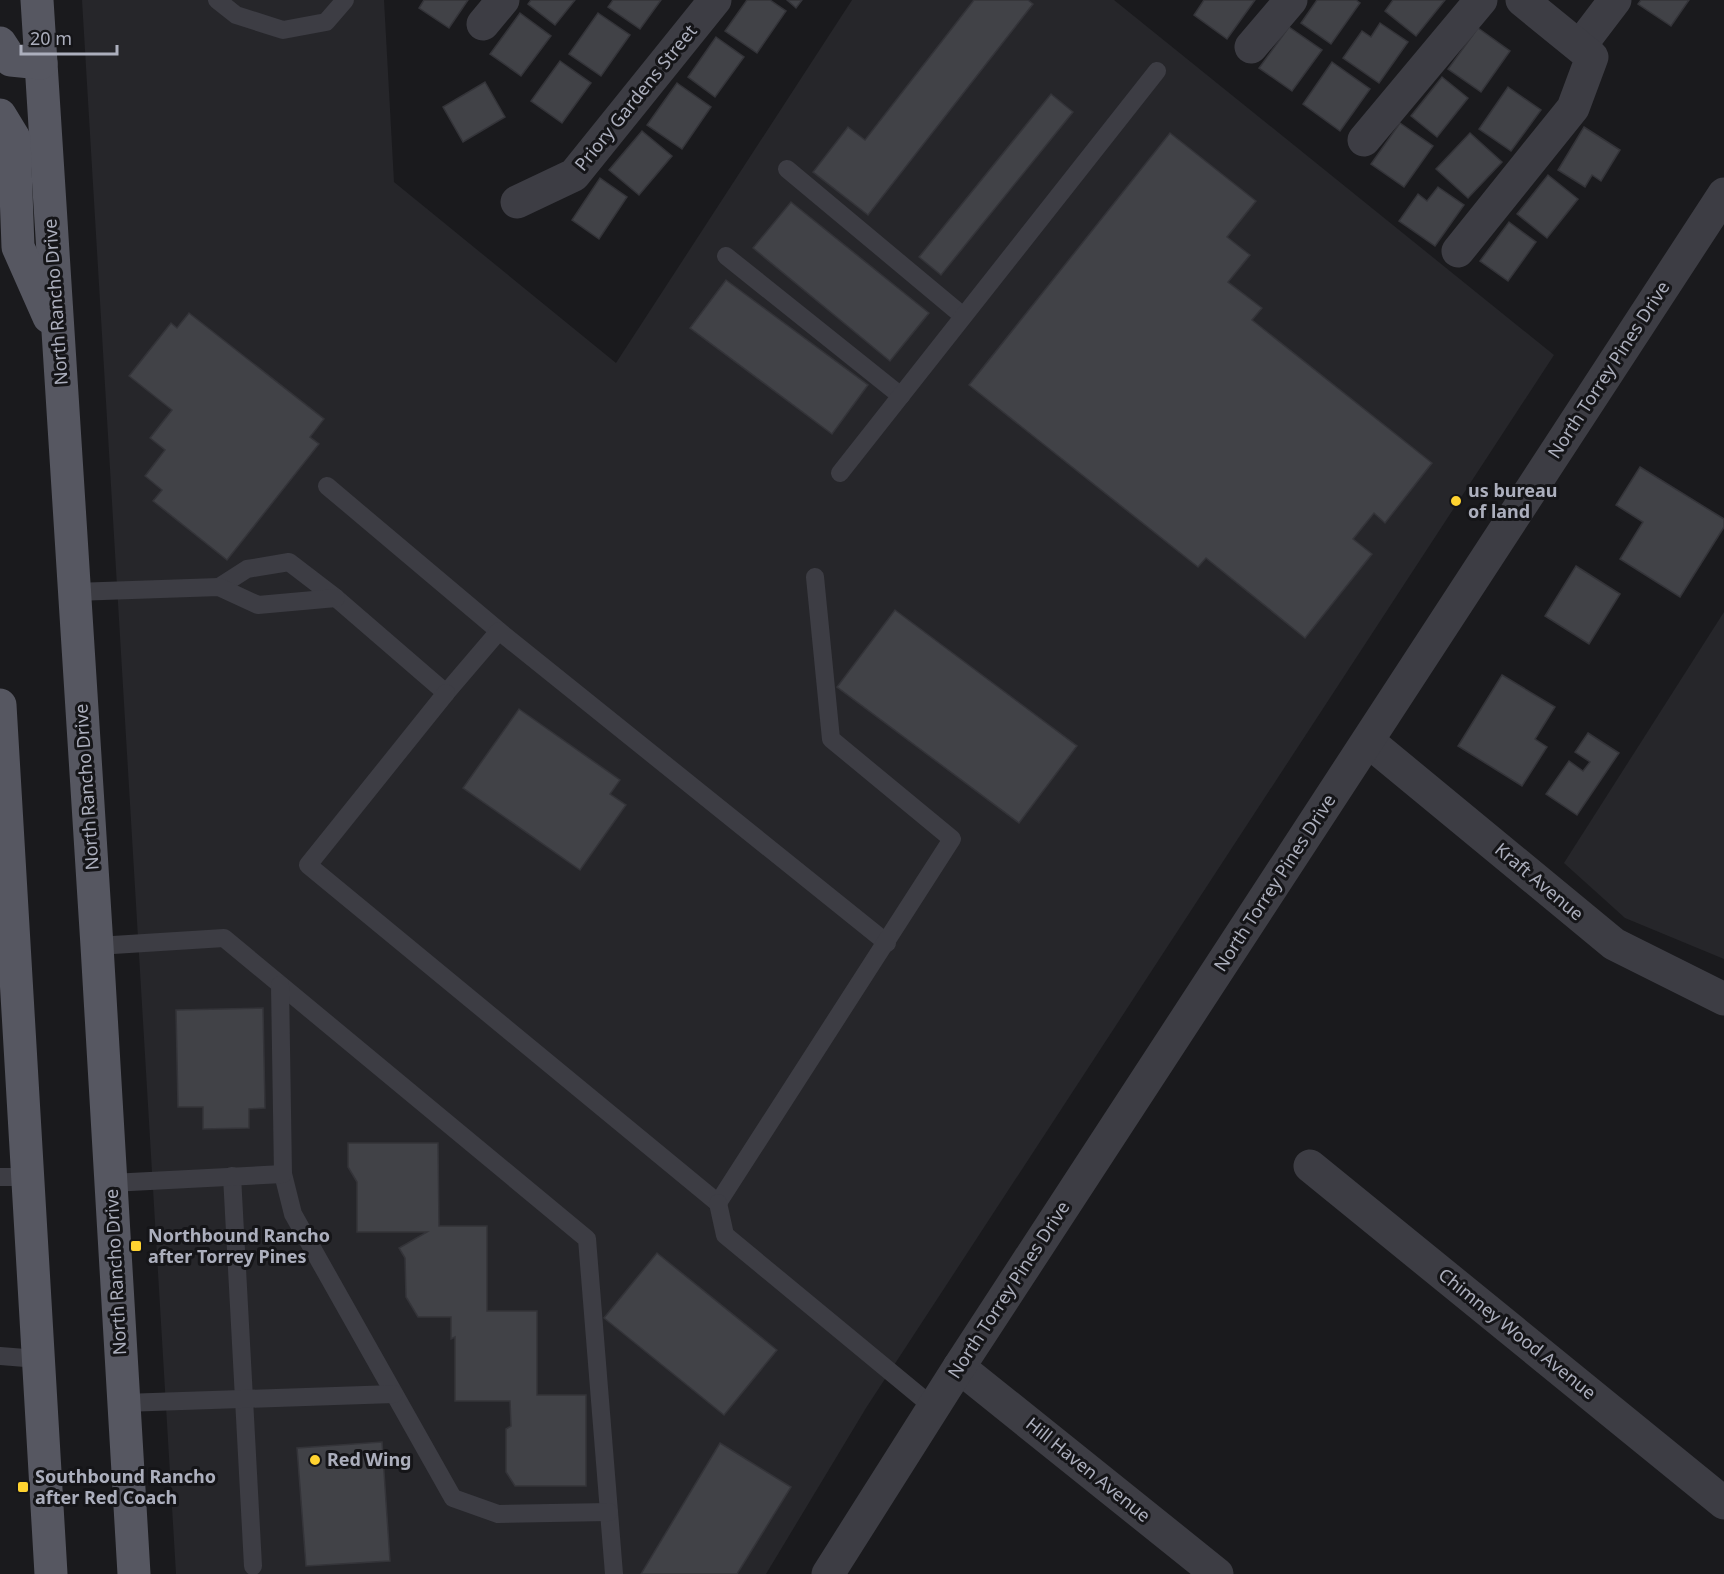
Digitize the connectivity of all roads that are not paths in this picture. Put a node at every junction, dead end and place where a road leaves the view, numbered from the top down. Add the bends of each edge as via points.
1 (37, 0) edge
2 (217, 0) edge
3 (345, 0) edge
4 (715, 0) edge
5 (1291, 0) edge
6 (1481, 0) edge
7 (1522, 0) edge
8 (1616, 0) edge
9 (0, 43) edge
10 (1251, 47) dead end
11 (1586, 51) junction
12 (41, 63) junction
13 (1157, 71) dead end
14 (0, 115) edge
15 (1364, 140) dead end
16 (787, 169) dead end
17 (1724, 194) edge
18 (517, 202) dead end
19 (1458, 251) dead end
20 (726, 256) dead end
21 (963, 316) junction
22 (58, 338) junction
23 (901, 396) junction
24 (840, 473) dead end
25 (327, 486) dead end
26 (815, 577) dead end
27 (219, 587) junction
28 (74, 592) junction
29 (336, 598) junction
30 (499, 631) junction
31 (446, 693) junction
32 (0, 705) edge
33 (1368, 741) junction
34 (3, 796) edge
35 (886, 943) junction
36 (97, 946) junction
37 (280, 985) junction
38 (1724, 999) edge
39 (1311, 1166) dead end
40 (283, 1174) junction
41 (232, 1176) junction
42 (14, 1177) edge
43 (111, 1183) junction
44 (718, 1203) junction
45 (0, 1356) edge
46 (38, 1359) junction
47 (959, 1367) junction
48 (394, 1394) junction
49 (245, 1399) junction
50 (123, 1403) junction
51 (933, 1407) junction
52 (1724, 1503) edge
53 (609, 1512) junction
54 (253, 1566) dead end
55 (51, 1574) edge
56 (134, 1574) edge
57 (614, 1574) edge
58 (828, 1574) edge
59 (1217, 1574) edge

1 - 12 main road, North Rancho Drive
2 - 3 lane via 236,15 284,30 326,22
4 - 18 street, Priory Gardens Street via 574,176
5 - 10 street
6 - 15 street
7 - 11 street
8 - 11 street
9 - 12 main road via 11,60
11 - 19 street via 1573,108
12 - 22 main road, North Rancho Drive
13 - 21 lane
14 - 22 main road via 14,138 18,247
16 - 21 lane
17 - 33 street, North Torrey Pines Drive
20 - 23 lane
21 - 23 lane
22 - 28 main road, North Rancho Drive
23 - 24 lane
25 - 30 lane
26 - 35 lane via 831,739 952,840
27 - 28 lane
27 - 29 lane via 258,605
27 - 29 lane via 247,569 289,562
28 - 36 main road, North Rancho Drive
29 - 31 lane
30 - 31 lane
30 - 35 lane
31 - 44 lane via 308,865
32 - 34 main road
33 - 38 street, Kraft Avenue via 1614,944
33 - 47 street, North Torrey Pines Drive
34 - 42 main road
35 - 44 lane
36 - 37 lane via 224,938
36 - 43 main road, North Rancho Drive
37 - 40 lane
37 - 53 lane via 587,1239
39 - 52 street, Chimney Wood Avenue
40 - 41 lane
40 - 48 lane via 293,1214
41 - 43 lane
41 - 49 lane
42 - 46 main road
43 - 50 main road, North Rancho Drive
44 - 51 lane via 725,1235
45 - 46 lane
46 - 55 main road
47 - 51 street, North Torrey Pines Drive
47 - 59 street, Hill Haven Avenue
48 - 49 lane
48 - 53 lane via 453,1498 498,1514
49 - 50 lane
49 - 54 lane
50 - 56 main road, North Rancho Drive
51 - 58 street, North Torrey Pines Drive
53 - 57 lane

